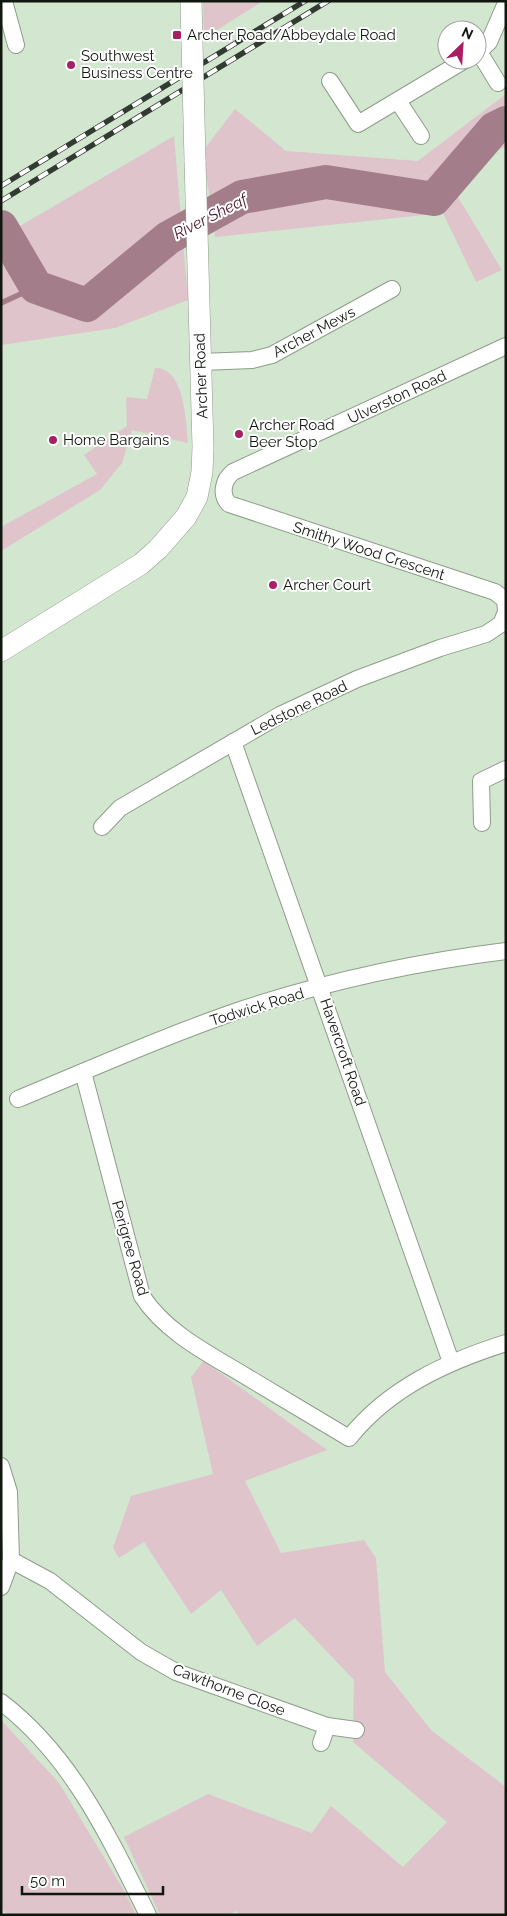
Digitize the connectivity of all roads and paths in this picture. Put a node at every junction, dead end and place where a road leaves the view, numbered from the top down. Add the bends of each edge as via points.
1 (4, 1) edge
2 (190, 1) edge
3 (506, 3) edge
4 (5, 23) edge
5 (487, 41) edge
6 (16, 45) dead end
7 (449, 70) edge
8 (487, 70) edge
9 (330, 81) dead end
10 (498, 83) dead end
11 (398, 101) junction
12 (420, 136) dead end
13 (392, 289) dead end
14 (506, 346) edge
15 (201, 362) junction
16 (225, 499) joint
17 (506, 611) edge
18 (1, 651) edge
19 (233, 742) junction
20 (506, 769) edge
21 (482, 823) dead end
22 (102, 827) dead end
23 (506, 951) edge
24 (321, 987) junction
25 (83, 1072) junction
26 (18, 1099) dead end
27 (506, 1343) edge
28 (451, 1362) junction
29 (1, 1466) edge
30 (11, 1560) junction
31 (1, 1588) edge
32 (1, 1702) edge
33 (328, 1726) junction
34 (356, 1730) dead end
35 (321, 1743) dead end
36 (148, 1915) edge

1 - 4 street
2 - 15 street, Archer Road, bridge
3 - 5 street
4 - 6 street
7 - 11 street
8 - 10 street
9 - 11 street via 358,124
11 - 12 street
13 - 15 street, Archer Mews via 272,355 252,360
14 - 16 street, Ulverston Road via 233,472 226,481
15 - 18 street, Archer Road via 202,472 197,496 186,517 158,550 141,564
16 - 17 street, Smithy Wood Crescent via 229,504 269,518 496,592 505,600
17 - 19 street, Ledstone Road via 501,624 486,634 357,679 280,715
19 - 22 street, Ledstone Road via 120,808
19 - 24 street, Havercroft Road
20 - 21 street via 482,781
23 - 24 street, Todwick Road via 421,963
24 - 25 street, Todwick Road via 244,1009 155,1041
24 - 28 street, Havercroft Road
25 - 26 street, Todwick Road
25 - 28 street, Perigree Road via 142,1296 153,1313 168,1326 349,1438 374,1410 396,1393
27 - 28 street
29 - 30 street via 9,1492
30 - 31 street
30 - 33 street, Cawthorne Close via 50,1581 141,1652 176,1672
32 - 36 street via 32,1728 64,1764 94,1809
33 - 34 street, Cawthorne Close
33 - 35 street

